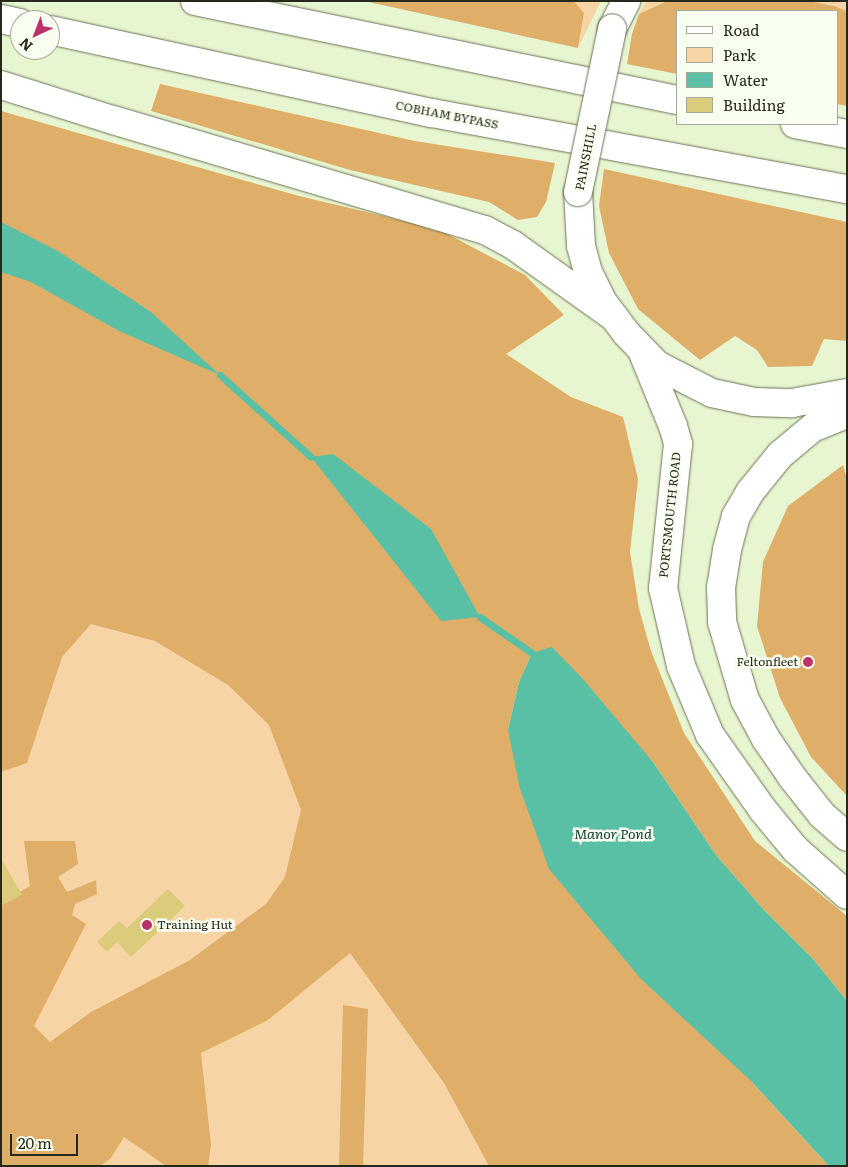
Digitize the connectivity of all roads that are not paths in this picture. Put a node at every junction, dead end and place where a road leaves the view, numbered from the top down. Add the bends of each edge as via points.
1 (195, 1) edge
2 (626, 1) edge
3 (60, 32) edge
4 (1, 84) edge
5 (676, 100) edge
6 (800, 125) edge
7 (847, 134) edge
8 (847, 189) edge
9 (614, 317) junction
10 (643, 353) junction
11 (847, 393) edge
12 (847, 398) edge
13 (847, 414) edge
14 (817, 426) junction
15 (847, 837) edge
16 (847, 894) edge

1 - 5 main road
2 - 9 main road, PAINSHILL, bridge via 612,29 578,192 583,255 602,301
3 - 8 main road, COBHAM BYPASS via 432,112
4 - 9 main road via 485,230 514,245
6 - 7 main road
9 - 10 main road, PAINSHILL
10 - 11 main road, PAINSHILL via 657,366 685,381 728,397 754,402 792,403
10 - 16 main road, PORTSMOUTH ROAD via 678,444 663,588 681,666 710,735 763,810 795,849
12 - 14 main road
13 - 14 main road
14 - 15 main road via 770,465 736,516 721,588 722,622 744,700 766,739 822,815

